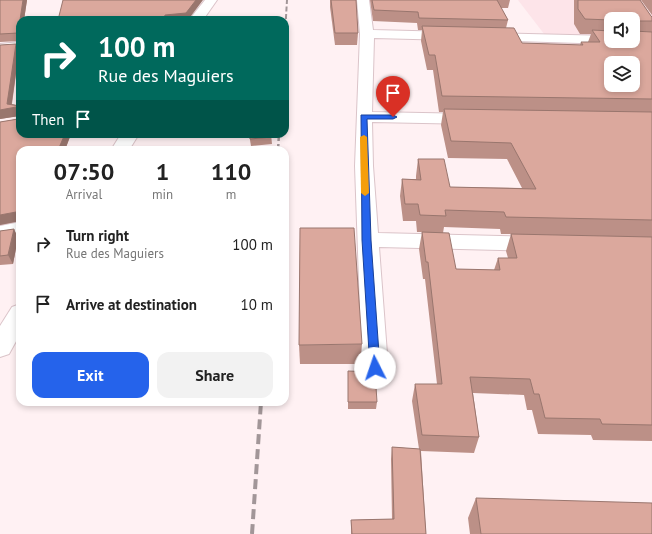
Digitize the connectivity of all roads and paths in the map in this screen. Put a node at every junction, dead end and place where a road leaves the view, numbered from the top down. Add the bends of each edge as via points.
1 (211, 0) edge
2 (363, 0) edge
3 (199, 16) edge
4 (367, 34) junction
5 (462, 36) edge
6 (477, 37) edge
7 (604, 40) edge
8 (16, 46) edge
9 (0, 48) edge
10 (364, 117) junction
11 (488, 119) edge
12 (16, 230) edge
13 (0, 233) edge
14 (367, 240) junction
15 (555, 244) edge
16 (16, 320) edge
17 (0, 347) edge
18 (375, 368) dead end

1 - 3 street
2 - 4 street
4 - 5 street
4 - 10 street
6 - 7 street
8 - 9 street
10 - 11 street
10 - 14 street
12 - 13 street
14 - 15 street
14 - 18 street
16 - 17 street

